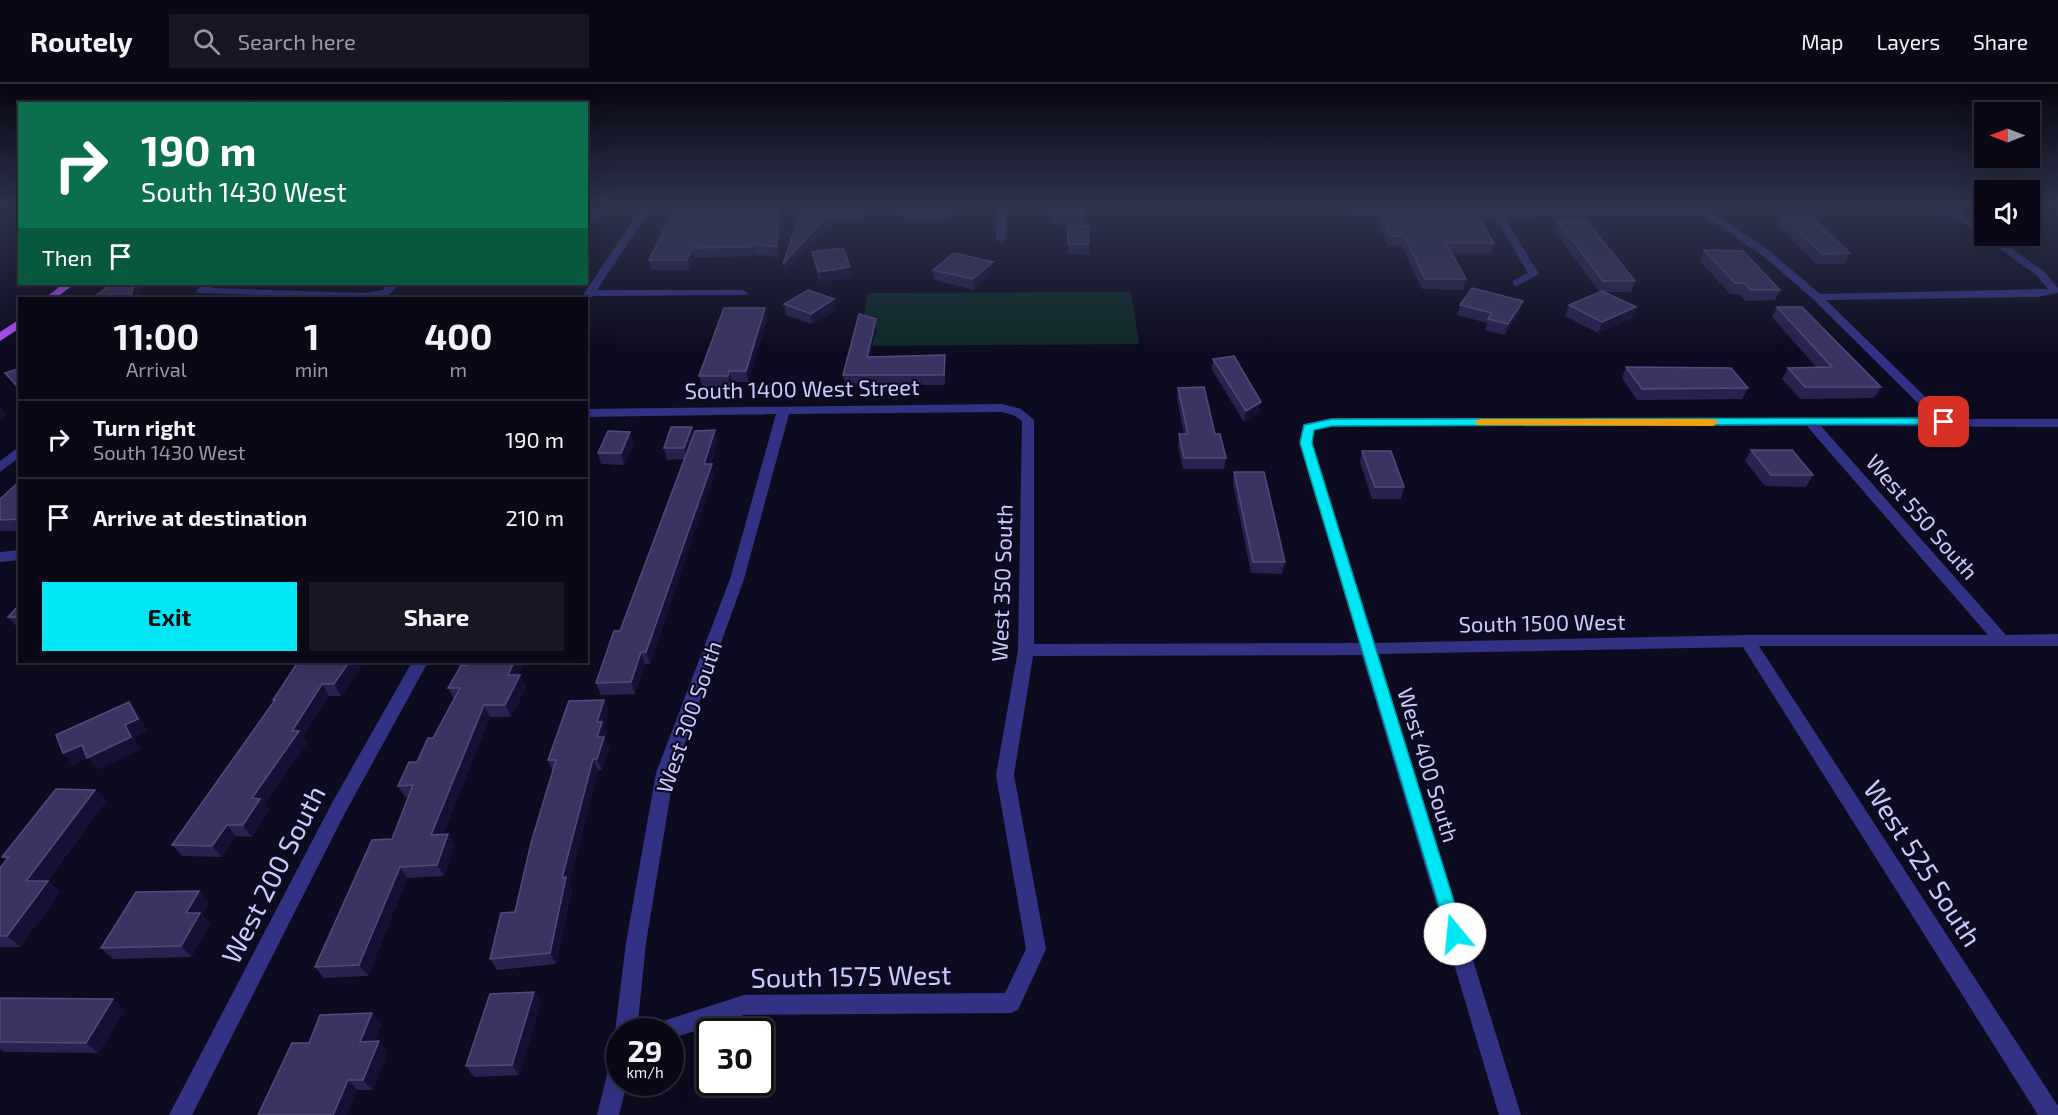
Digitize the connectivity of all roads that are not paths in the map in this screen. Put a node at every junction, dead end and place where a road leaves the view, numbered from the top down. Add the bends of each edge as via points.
1 (616, 254) edge
2 (1524, 254) edge
3 (1767, 254) edge
4 (2013, 254) edge
5 (1517, 283) dead end
6 (68, 285) edge
7 (208, 285) edge
8 (393, 285) edge
9 (743, 293) dead end
10 (589, 296) edge
11 (51, 297) edge
12 (1817, 297) junction
13 (18, 324) edge
14 (0, 338) edge
15 (783, 409) junction
16 (1017, 412) joint
17 (588, 413) edge
18 (1810, 422) junction
19 (1944, 422) junction
20 (2058, 423) edge
21 (18, 452) edge
22 (0, 468) edge
23 (18, 555) edge
24 (0, 557) edge
25 (2002, 640) junction
26 (2058, 640) edge
27 (1747, 641) junction
28 (1369, 649) junction
29 (1026, 650) junction
30 (419, 663) edge
31 (1011, 1003) joint
32 (628, 1018) edge
33 (684, 1024) edge
34 (613, 1096) edge
35 (180, 1115) edge
36 (608, 1115) edge
37 (1510, 1115) edge
38 (2051, 1115) edge

1 - 10 street
2 - 5 street via 1534,274
3 - 12 street
4 - 12 street via 2040,273 2055,291
6 - 11 main road
7 - 8 street via 201,291 365,296 385,293
9 - 10 street
12 - 19 street
13 - 14 main road
15 - 16 street, South 1400 West Street via 1002,408
15 - 17 street, South 1400 West Street
15 - 32 street, West 300 South via 737,579 665,773
16 - 29 street, West 350 South via 1028,420
18 - 19 street
18 - 25 street, West 550 South
18 - 28 street, West 400 South via 1332,422 1308,428 1306,443
19 - 20 street
21 - 22 street
23 - 24 street
25 - 26 street, South 1500 West
25 - 27 street, South 1500 West
27 - 28 street, South 1500 West
27 - 38 street, West 525 South
28 - 29 street, South 1500 West
28 - 37 street, West 400 South
29 - 31 street, West 350 South via 1005,776 1036,948
30 - 35 street, West 200 South via 338,808
31 - 33 street, South 1575 West via 744,1005
34 - 36 street

